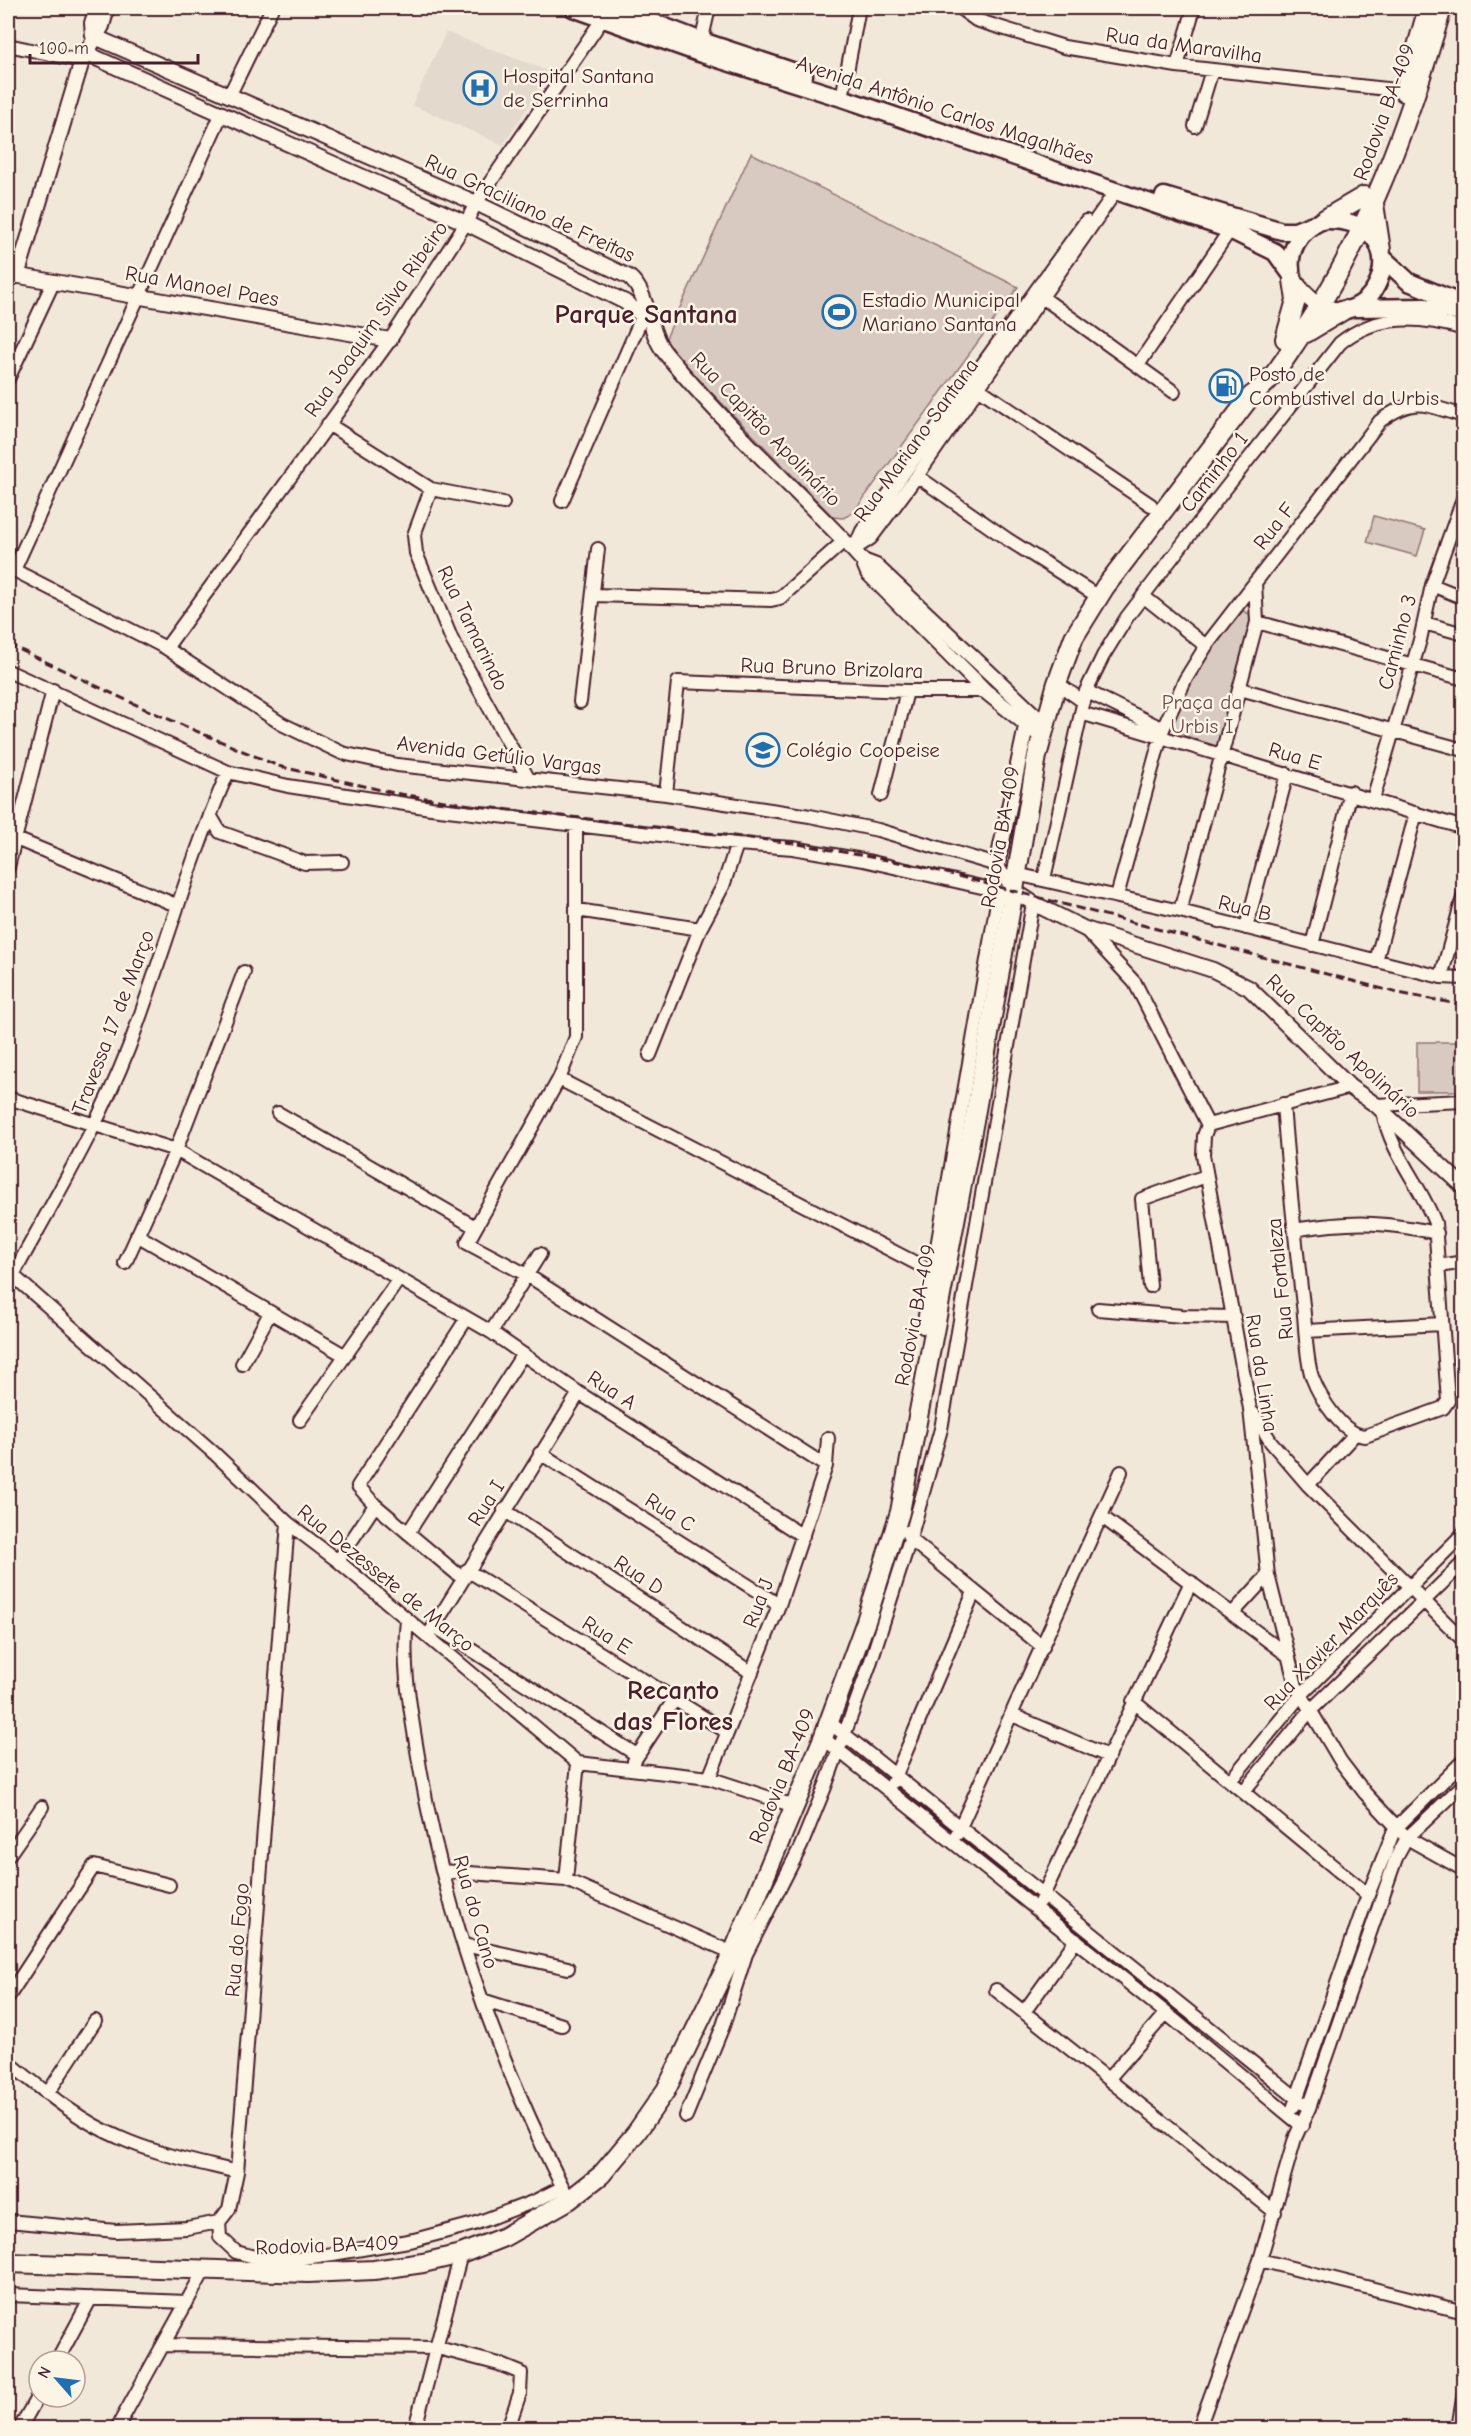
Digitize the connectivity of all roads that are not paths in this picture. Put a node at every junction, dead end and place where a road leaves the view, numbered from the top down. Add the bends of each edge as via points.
1 (97, 8) edge
2 (107, 8) edge
3 (272, 8) edge
4 (573, 8) edge
5 (709, 8) edge
6 (859, 8) edge
7 (1194, 8) edge
8 (1428, 8) edge
9 (1442, 8) edge
10 (965, 10) edge
11 (610, 11) edge
12 (93, 36) junction
13 (8, 45) edge
14 (700, 47) junction
15 (83, 57) junction
16 (1177, 66) junction
17 (1212, 70) junction
18 (1404, 92) junction
19 (844, 93) junction
20 (230, 94) junction
21 (222, 113) junction
22 (1195, 126) dead end
23 (1113, 188) junction
24 (1369, 200) junction
25 (476, 203) junction
26 (1318, 222) junction
27 (466, 223) junction
28 (1356, 227) junction
29 (1230, 230) junction
30 (1382, 254) junction
31 (12, 275) edge
32 (1292, 277) junction
33 (53, 283) junction
34 (140, 297) junction
35 (1042, 297) junction
36 (1316, 302) junction
37 (1464, 304) edge
38 (1350, 309) junction
39 (1464, 313) edge
40 (646, 315) junction
41 (1464, 329) edge
42 (390, 340) junction
43 (1290, 341) junction
44 (1138, 365) junction
45 (8, 379) edge
46 (978, 388) junction
47 (1174, 392) dead end
48 (1464, 416) edge
49 (328, 424) junction
50 (917, 476) junction
51 (431, 489) junction
52 (1464, 496) edge
53 (562, 501) dead end
54 (503, 502) dead end
55 (1151, 505) dead end
56 (849, 546) junction
57 (598, 549) dead end
58 (11, 568) edge
59 (1255, 582) junction
60 (1432, 585) junction
61 (1091, 591) dead end
62 (594, 595) junction
63 (1143, 596) junction
64 (1464, 598) edge
65 (1257, 622) junction
66 (1424, 623) junction
67 (930, 627) junction
68 (1464, 634) edge
69 (1206, 646) junction
70 (166, 648) junction
71 (1412, 664) junction
72 (8, 671) edge
73 (1464, 679) edge
74 (1057, 683) junction
75 (1240, 688) junction
76 (53, 690) junction
77 (907, 691) junction
78 (985, 691) junction
79 (580, 702) dead end
80 (1084, 702) junction
81 (1028, 717) junction
82 (1043, 731) junction
83 (1393, 731) junction
84 (1162, 734) junction
85 (1464, 750) edge
86 (1220, 756) junction
87 (228, 772) junction
88 (1287, 774) junction
89 (528, 778) junction
90 (1351, 792) junction
91 (666, 794) junction
92 (880, 795) dead end
93 (1373, 799) junction
94 (1416, 813) junction
95 (210, 815) junction
96 (576, 824) junction
97 (1464, 828) edge
98 (16, 839) junction
99 (738, 844) junction
100 (342, 862) dead end
101 (998, 865) junction
102 (8, 867) edge
103 (1044, 879) junction
104 (1010, 888) junction
105 (1464, 894) edge
106 (1117, 896) junction
107 (1033, 903) junction
108 (177, 906) junction
109 (577, 910) junction
110 (1180, 911) junction
111 (700, 928) junction
112 (1246, 928) junction
113 (1085, 929) junction
114 (1312, 945) junction
115 (1376, 961) junction
116 (244, 972) dead end
117 (1441, 977) junction
118 (1464, 978) edge
119 (650, 1055) dead end
120 (559, 1079) junction
121 (1350, 1087) junction
122 (8, 1098) edge
123 (1464, 1101) edge
124 (1283, 1104) junction
125 (1380, 1108) junction
126 (278, 1113) dead end
127 (96, 1124) junction
128 (1208, 1125) junction
129 (176, 1150) junction
130 (1206, 1176) junction
131 (1464, 1187) edge
132 (475, 1227) junction
133 (1294, 1230) junction
134 (1437, 1233) junction
135 (137, 1235) junction
136 (540, 1254) dead end
137 (1464, 1262) edge
138 (125, 1263) dead end
139 (1439, 1266) junction
140 (10, 1273) edge
141 (527, 1275) junction
142 (939, 1275) junction
143 (399, 1279) junction
144 (1150, 1286) dead end
145 (1098, 1309) dead end
146 (270, 1313) junction
147 (1234, 1317) junction
148 (467, 1318) junction
149 (1442, 1324) junction
150 (923, 1327) dead end
151 (1306, 1331) junction
152 (491, 1332) junction
153 (522, 1354) junction
154 (344, 1355) junction
155 (242, 1364) dead end
156 (579, 1392) junction
157 (1250, 1409) junction
158 (300, 1420) dead end
159 (1355, 1434) junction
160 (828, 1438) dead end
161 (540, 1453) junction
162 (826, 1466) junction
163 (1121, 1472) dead end
164 (1308, 1485) junction
165 (375, 1505) junction
166 (504, 1510) junction
167 (900, 1512) junction
168 (1101, 1516) junction
169 (288, 1523) junction
170 (408, 1533) junction
171 (1464, 1533) edge
172 (803, 1536) junction
173 (910, 1539) junction
174 (338, 1561) junction
175 (1464, 1562) edge
176 (464, 1574) junction
177 (1268, 1575) junction
178 (1191, 1582) junction
179 (1409, 1588) junction
180 (974, 1592) junction
181 (1423, 1602) junction
182 (779, 1605) junction
183 (1233, 1613) junction
184 (407, 1620) junction
185 (431, 1631) junction
186 (1464, 1641) edge
187 (1044, 1647) junction
188 (1286, 1654) junction
189 (752, 1672) junction
190 (1300, 1696) junction
191 (674, 1700) junction
192 (1133, 1701) junction
193 (1310, 1711) junction
194 (1012, 1715) junction
195 (826, 1730) junction
196 (727, 1732) junction
197 (845, 1736) junction
198 (839, 1752) junction
199 (638, 1755) junction
200 (1108, 1756) junction
201 (1464, 1760) edge
202 (578, 1763) junction
203 (630, 1769) junction
204 (896, 1776) junction
205 (709, 1778) junction
206 (1230, 1780) junction
207 (1464, 1784) edge
208 (1243, 1791) junction
209 (889, 1792) junction
210 (794, 1806) junction
211 (42, 1807) dead end
212 (1396, 1827) junction
213 (960, 1828) junction
214 (1407, 1838) junction
215 (953, 1843) junction
216 (8, 1856) edge
217 (1464, 1870) edge
218 (442, 1871) junction
219 (566, 1880) junction
220 (169, 1885) dead end
221 (1368, 1895) junction
222 (1044, 1896) junction
223 (1037, 1909) junction
224 (1076, 1940) junction
225 (464, 1945) junction
226 (733, 1953) junction
227 (568, 1968) dead end
228 (996, 1990) dead end
229 (8, 1997) edge
230 (482, 2000) junction
231 (1024, 2012) junction
232 (1166, 2013) junction
233 (95, 2020) dead end
234 (562, 2025) dead end
235 (8, 2062) edge
236 (1109, 2078) junction
237 (48, 2093) junction
238 (1297, 2099) junction
239 (1309, 2108) junction
240 (686, 2116) dead end
241 (1290, 2117) junction
242 (1302, 2126) junction
243 (1295, 2138) junction
244 (237, 2172) junction
245 (566, 2194) junction
246 (1275, 2212) junction
247 (8, 2221) edge
248 (219, 2222) junction
249 (461, 2253) junction
250 (1260, 2260) junction
251 (8, 2262) edge
252 (205, 2269) junction
253 (8, 2295) edge
254 (92, 2298) junction
255 (187, 2302) junction
256 (1464, 2312) edge
257 (163, 2345) junction
258 (438, 2348) junction
259 (64, 2349) edge
260 (1464, 2393) edge
261 (31, 2409) edge
262 (20, 2428) edge
263 (117, 2428) edge
264 (415, 2428) edge
265 (508, 2428) edge
266 (1199, 2428) edge
267 (1458, 2428) edge

1 - 12 street
2 - 12 street via 102,26
3 - 20 street
4 - 11 main road, Avenida Antônio Carlos Magalhães
5 - 14 street
6 - 19 street
7 - 16 street
8 - 18 main road, Rodovia BA-409
9 - 24 main road, Rodovia BA-409 via 1395,157
10 - 16 street, Rua da Maravilha via 976,20 1064,47
11 - 14 main road, Avenida Antônio Carlos Magalhães
11 - 25 street, Rua Joaquim Silva Ribeiro
12 - 15 street
12 - 20 street, Rua Graciliano de Freitas
13 - 15 street
14 - 19 main road, Avenida Antônio Carlos Magalhães
15 - 21 street, Rua Graciliano de Freitas
15 - 31 street
16 - 17 street, Rua da Maravilha
17 - 18 street, Rua da Maravilha
17 - 22 street
18 - 24 main road, Rodovia BA-409
19 - 23 main road, Avenida Antônio Carlos Magalhães
20 - 25 street, Rua Graciliano de Freitas
21 - 27 street, Rua Graciliano de Freitas
21 - 34 street
23 - 26 main road, Avenida Antônio Carlos Magalhães via 1258,226 1295,231
23 - 29 main road, Avenida Antônio Carlos Magalhães
23 - 35 street, Rua Mariano Santana
23 - 56 street, Rua Mariano Santana
24 - 26 main road
24 - 28 main road, Rodovia BA-409
24 - 30 main road
25 - 27 street, Rua Joaquim Silva Ribeiro
25 - 40 street, Rua Graciliano de Freitas via 629,277 635,282
26 - 28 main road, Avenida Antônio Carlos Magalhães
26 - 32 main road via 1302,233 1294,246 1290,260
27 - 40 street, Rua Graciliano de Freitas
27 - 42 street, Rua Joaquim Silva Ribeiro
28 - 30 main road via 1373,236
28 - 36 main road, Rodovia BA-409
29 - 32 main road, Avenida Antônio Carlos Magalhães via 1275,252
29 - 44 street
30 - 37 main road via 1409,282
30 - 38 main road via 1383,270 1374,293
31 - 33 street, Rua Manoel Paes
32 - 36 main road, Avenida Antônio Carlos Magalhães
32 - 43 main road via 1296,300
33 - 34 street, Rua Manoel Paes
33 - 45 street
34 - 42 street, Rua Manoel Paes
34 - 58 street
35 - 44 street
35 - 46 street, Rua Mariano Santana
36 - 38 main road
36 - 43 main road, Rodovia BA-409
38 - 39 main road via 1424,307
38 - 43 main road
40 - 53 street
40 - 56 street, Rua Capitão Apolinário via 657,342 672,361 743,440
41 - 63 street, Caminho 1 via 1435,320 1382,320 1362,327 1340,343
42 - 49 street, Rua Joaquim Silva Ribeiro
43 - 74 main road, Rodovia BA-409 via 1257,379 1251,396 1105,587 1074,637
44 - 47 street
46 - 50 street, Rua Mariano Santana
46 - 55 street
48 - 59 street, Rua F via 1418,402 1397,409 1380,421
49 - 51 street
49 - 70 street, Rua Joaquim Silva Ribeiro
50 - 56 street, Rua Mariano Santana via 871,538
50 - 61 street
51 - 54 street
51 - 89 street, Rua Tamarindo via 414,535 416,553 452,640
52 - 60 street, Caminho 3
56 - 62 street via 780,598 771,600
56 - 67 street, Rua Capitão Apolinário via 863,561 876,566
57 - 62 street
58 - 70 street, Avenida Getúlio Vargas
59 - 65 street
59 - 69 street, Rua F
60 - 64 street
60 - 66 street, Caminho 3
62 - 79 street
63 - 69 street
63 - 80 street, Caminho 1 via 1103,656
65 - 71 street
65 - 75 street
66 - 68 street
66 - 71 street, Caminho 3
67 - 78 street, Rua Capitão Apolinário
67 - 81 street, Rua Capitão Apolinário
69 - 84 street, Rua F via 1185,680
70 - 89 street, Avenida Getúlio Vargas via 282,724 342,753 397,765
71 - 73 street
71 - 83 street, Caminho 3
72 - 76 street
74 - 80 street, Rua E
74 - 82 main road, Rodovia BA-409
75 - 83 street
75 - 86 street
76 - 87 street
76 - 98 street
77 - 78 street, Rua Bruno Brizolara
77 - 91 street, Rua Bruno Brizolara via 678,682
77 - 92 street
78 - 81 street, Rua Capitão Apolinário
80 - 84 street, Rua E
80 - 84 street
80 - 103 street, Caminho 1
81 - 82 street, Rua Capitão Apolinário
81 - 101 street
82 - 104 main road, Rodovia BA-409
83 - 85 street
83 - 93 street, Caminho 3
84 - 86 street, Rua E
84 - 106 street, Rua F
86 - 88 street, Rua E
86 - 110 street
87 - 95 street, Travessa 17 de Março
87 - 96 street via 366,800
88 - 90 street, Rua E
88 - 112 street
89 - 91 street, Avenida Getúlio Vargas
90 - 93 street, Rua E
90 - 114 street
91 - 101 street, Avenida Getúlio Vargas via 822,818
93 - 94 street, Rua E
94 - 97 street, Rua E
94 - 115 street
95 - 100 street via 220,832 304,863
95 - 108 street, Travessa 17 de Março
96 - 99 street
96 - 109 street
98 - 102 street
98 - 108 street
99 - 104 street via 793,848
99 - 111 street via 723,886
101 - 104 street
103 - 104 street, Rua B
103 - 106 street, Rua B
104 - 107 street, Rua Captão Apolinário
104 - 142 main road, Rodovia BA-409
105 - 117 street
106 - 110 street, Rua B
107 - 113 street, Rua Captão Apolinário
107 - 173 street via 941,1429
108 - 127 street, Travessa 17 de Março via 129,1047
109 - 111 street
109 - 120 street via 576,1038
110 - 112 street, Rua B
111 - 119 street
112 - 114 street, Rua B
113 - 121 street, Rua Captão Apolinário via 1213,970 1249,988
113 - 128 street via 1135,983
114 - 115 street, Rua B
115 - 117 street, Rua B
116 - 129 street
117 - 118 street, Rua B
120 - 132 street
120 - 142 street
121 - 124 street
121 - 125 street, Rua Captão Apolinário
122 - 127 street, Rua A
123 - 125 street
124 - 128 street
124 - 133 street, Rua Fortaleza
125 - 131 street, Rua Captão Apolinário
125 - 134 street via 1388,1136 1428,1207
126 - 132 street
127 - 129 street, Rua A
127 - 140 street, Travessa 17 de Março
128 - 130 street, Rua da Linha via 1203,1144
129 - 135 street
129 - 143 street, Rua A
130 - 144 street via 1142,1199
130 - 147 street, Rua da Linha
132 - 141 street via 468,1244
133 - 134 street via 1360,1222
133 - 151 street, Rua Fortaleza
134 - 139 street
135 - 138 street
135 - 146 street
136 - 141 street
137 - 139 street
139 - 149 street
140 - 169 street, Rua Dezessete de Março via 197,1437
141 - 152 street
141 - 162 street
142 - 150 street
142 - 167 main road, Rodovia BA-409
143 - 148 street, Rua A
143 - 154 street
145 - 147 street
146 - 154 street
146 - 155 street
147 - 157 street, Rua da Linha
148 - 152 street, Rua A
148 - 165 street, Rua E via 358,1486
149 - 151 street
149 - 159 street via 1447,1406 1365,1436
151 - 159 street, Rua Fortaleza via 1316,1387
152 - 153 street, Rua A
153 - 156 street, Rua A
153 - 170 street
154 - 158 street
156 - 161 street, Rua I
156 - 172 street, Rua A
157 - 164 street via 1271,1442
157 - 177 street, Rua da Linha
159 - 164 street
160 - 162 street, Rua J
161 - 166 street, Rua I
161 - 182 street, Rua C
162 - 172 street, Rua J
163 - 168 street
164 - 179 street
165 - 170 street, Rua E
165 - 174 street
166 - 176 street, Rua I
166 - 189 street, Rua D
167 - 173 street
167 - 195 main road, Rodovia BA-409 via 867,1622
168 - 178 street
168 - 187 street
169 - 174 street, Rua Dezessete de Março
169 - 244 street, Rua do Fogo
170 - 176 street, Rua E
171 - 179 street, Rua Xavier Marquês
172 - 182 street, Rua J
173 - 180 street
173 - 197 street
174 - 184 street, Rua Dezessete de Março
175 - 181 street, Rua Xavier Marquês
176 - 185 street, Rua I
176 - 191 street, Rua E
177 - 183 street
177 - 188 street, Rua da Linha
178 - 183 street
178 - 192 street
179 - 181 street
179 - 190 street, Rua Xavier Marquês
180 - 187 street
180 - 204 street
181 - 186 street
181 - 193 street, Rua Xavier Marquês
182 - 189 street, Rua J
183 - 188 street
184 - 185 street, Rua Dezessete de Março
184 - 218 street, Rua do Cano via 403,1650 408,1694 422,1783
185 - 199 street
185 - 202 street, Rua Dezessete de Março
187 - 194 street
188 - 190 street, Rua da Linha
189 - 196 street, Rua J
190 - 193 street, Rua da Linha
190 - 206 street, Rua Xavier Marquês
191 - 196 street, Rua E
191 - 199 street
192 - 200 street
192 - 206 street
193 - 208 street, Rua Xavier Marquês
193 - 212 street, Rua da Linha via 1341,1762
194 - 200 street
194 - 213 street
195 - 197 street
195 - 198 street
195 - 210 main road, Rodovia BA-409
196 - 205 street, Rua J
197 - 198 street
197 - 204 street
198 - 209 street
198 - 240 street via 801,1846 746,1954 723,2026
199 - 203 street
200 - 222 street
201 - 212 street
202 - 203 street
202 - 219 street
203 - 205 street
204 - 209 street
204 - 213 street
205 - 210 street
206 - 208 street
207 - 214 street
208 - 221 street
209 - 215 street
210 - 226 main road, Rodovia BA-409
211 - 216 street
212 - 214 street, Rua da Linha
212 - 221 street
213 - 215 street
213 - 222 street
214 - 217 street, Rua da Linha
214 - 239 street via 1396,1858
215 - 223 street
218 - 219 street
218 - 225 street, Rua do Cano
219 - 226 street
220 - 229 street via 94,1866
221 - 238 street
222 - 223 street
222 - 238 street
223 - 224 street
224 - 231 street
224 - 232 street
225 - 227 street
225 - 230 street, Rua do Cano
226 - 245 main road, Rodovia BA-409 via 666,2090 601,2175
228 - 231 street
230 - 234 street
230 - 245 street, Rua do Cano
231 - 236 street
232 - 236 street
232 - 241 street
233 - 237 street
235 - 237 street
236 - 246 street
237 - 244 street via 117,2137 154,2151
238 - 239 street
238 - 241 street
239 - 242 street
241 - 242 street
241 - 243 street
242 - 243 street
243 - 246 street
244 - 248 street, Rua do Fogo via 229,2209
245 - 248 street via 414,2240 295,2259 262,2259 236,2252 220,2237
245 - 249 main road, Rodovia BA-409 via 504,2237
246 - 250 street
247 - 248 street via 116,2231 187,2228
249 - 252 main road, Rodovia BA-409 via 374,2270
249 - 258 street
250 - 256 street
250 - 266 street
251 - 252 main road, Rodovia BA-409
252 - 255 street
253 - 254 street
254 - 255 street
254 - 259 street
255 - 257 street
257 - 258 street
257 - 263 street
258 - 264 street
258 - 265 street via 521,2373 520,2393
260 - 267 street
261 - 262 street

